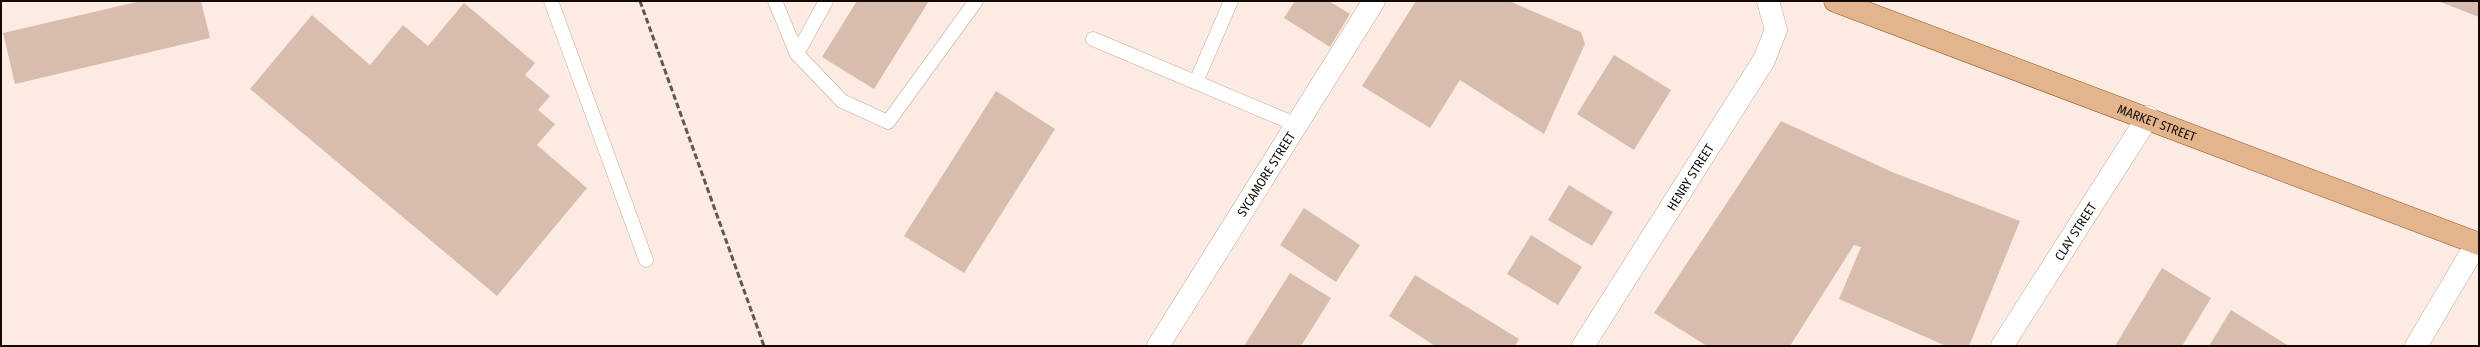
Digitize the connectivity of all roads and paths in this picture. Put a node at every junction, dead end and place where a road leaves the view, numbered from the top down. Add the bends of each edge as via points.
1 (551, 1) edge
2 (775, 1) edge
3 (826, 1) edge
4 (976, 1) edge
5 (1231, 1) edge
6 (1374, 1) edge
7 (1768, 1) edge
8 (1835, 1) edge
9 (1094, 39) dead end
10 (797, 54) junction
11 (1196, 82) junction
12 (2148, 117) junction
13 (1297, 125) junction
14 (2478, 243) edge
15 (646, 260) dead end
16 (1158, 346) edge
17 (1583, 346) edge
18 (2002, 346) edge
19 (2416, 346) edge

1 - 15 lane
2 - 10 lane
3 - 10 lane
4 - 10 lane via 888,122 842,101
5 - 11 lane
6 - 13 street, SYCAMORE STREET
7 - 17 street, HENRY STREET via 1776,30 1764,60
8 - 12 main road, MARKET STREET
9 - 11 lane
11 - 13 lane
12 - 14 main road, MARKET STREET
12 - 18 street, CLAY STREET
13 - 16 street, SYCAMORE STREET
14 - 19 street

